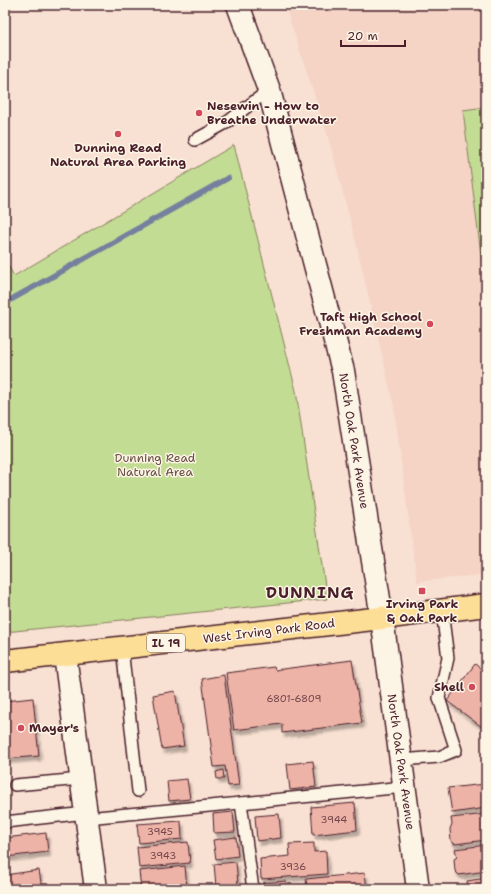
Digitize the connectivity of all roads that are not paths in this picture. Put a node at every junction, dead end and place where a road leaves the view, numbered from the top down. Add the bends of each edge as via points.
1 (238, 5) edge
2 (269, 90) junction
3 (195, 140) dead end
4 (486, 605) edge
5 (442, 611) junction
6 (382, 618) junction
7 (122, 648) junction
8 (65, 655) junction
9 (5, 661) edge
10 (400, 760) junction
11 (82, 779) junction
12 (15, 785) dead end
13 (404, 787) junction
14 (138, 791) dead end
15 (241, 803) junction
16 (86, 816) junction
17 (5, 822) edge
18 (96, 889) edge
19 (253, 889) edge
20 (418, 889) edge

1 - 2 street, North Oak Park Avenue
2 - 3 lane via 226,123
2 - 6 street, North Oak Park Avenue via 343,371
4 - 5 main road, West Irving Park Road / IL 19
5 - 6 main road, West Irving Park Road / IL 19
5 - 10 lane via 448,658 439,698 456,750 439,757
6 - 7 main road, West Irving Park Road / IL 19
6 - 10 street, North Oak Park Avenue
7 - 8 main road, West Irving Park Road / IL 19
7 - 14 lane
8 - 9 main road, West Irving Park Road / IL 19
8 - 11 street
10 - 13 street, North Oak Park Avenue
11 - 12 lane
11 - 16 street
13 - 15 lane
13 - 20 street, North Oak Park Avenue
15 - 16 lane
15 - 19 lane
16 - 17 lane
16 - 18 street

